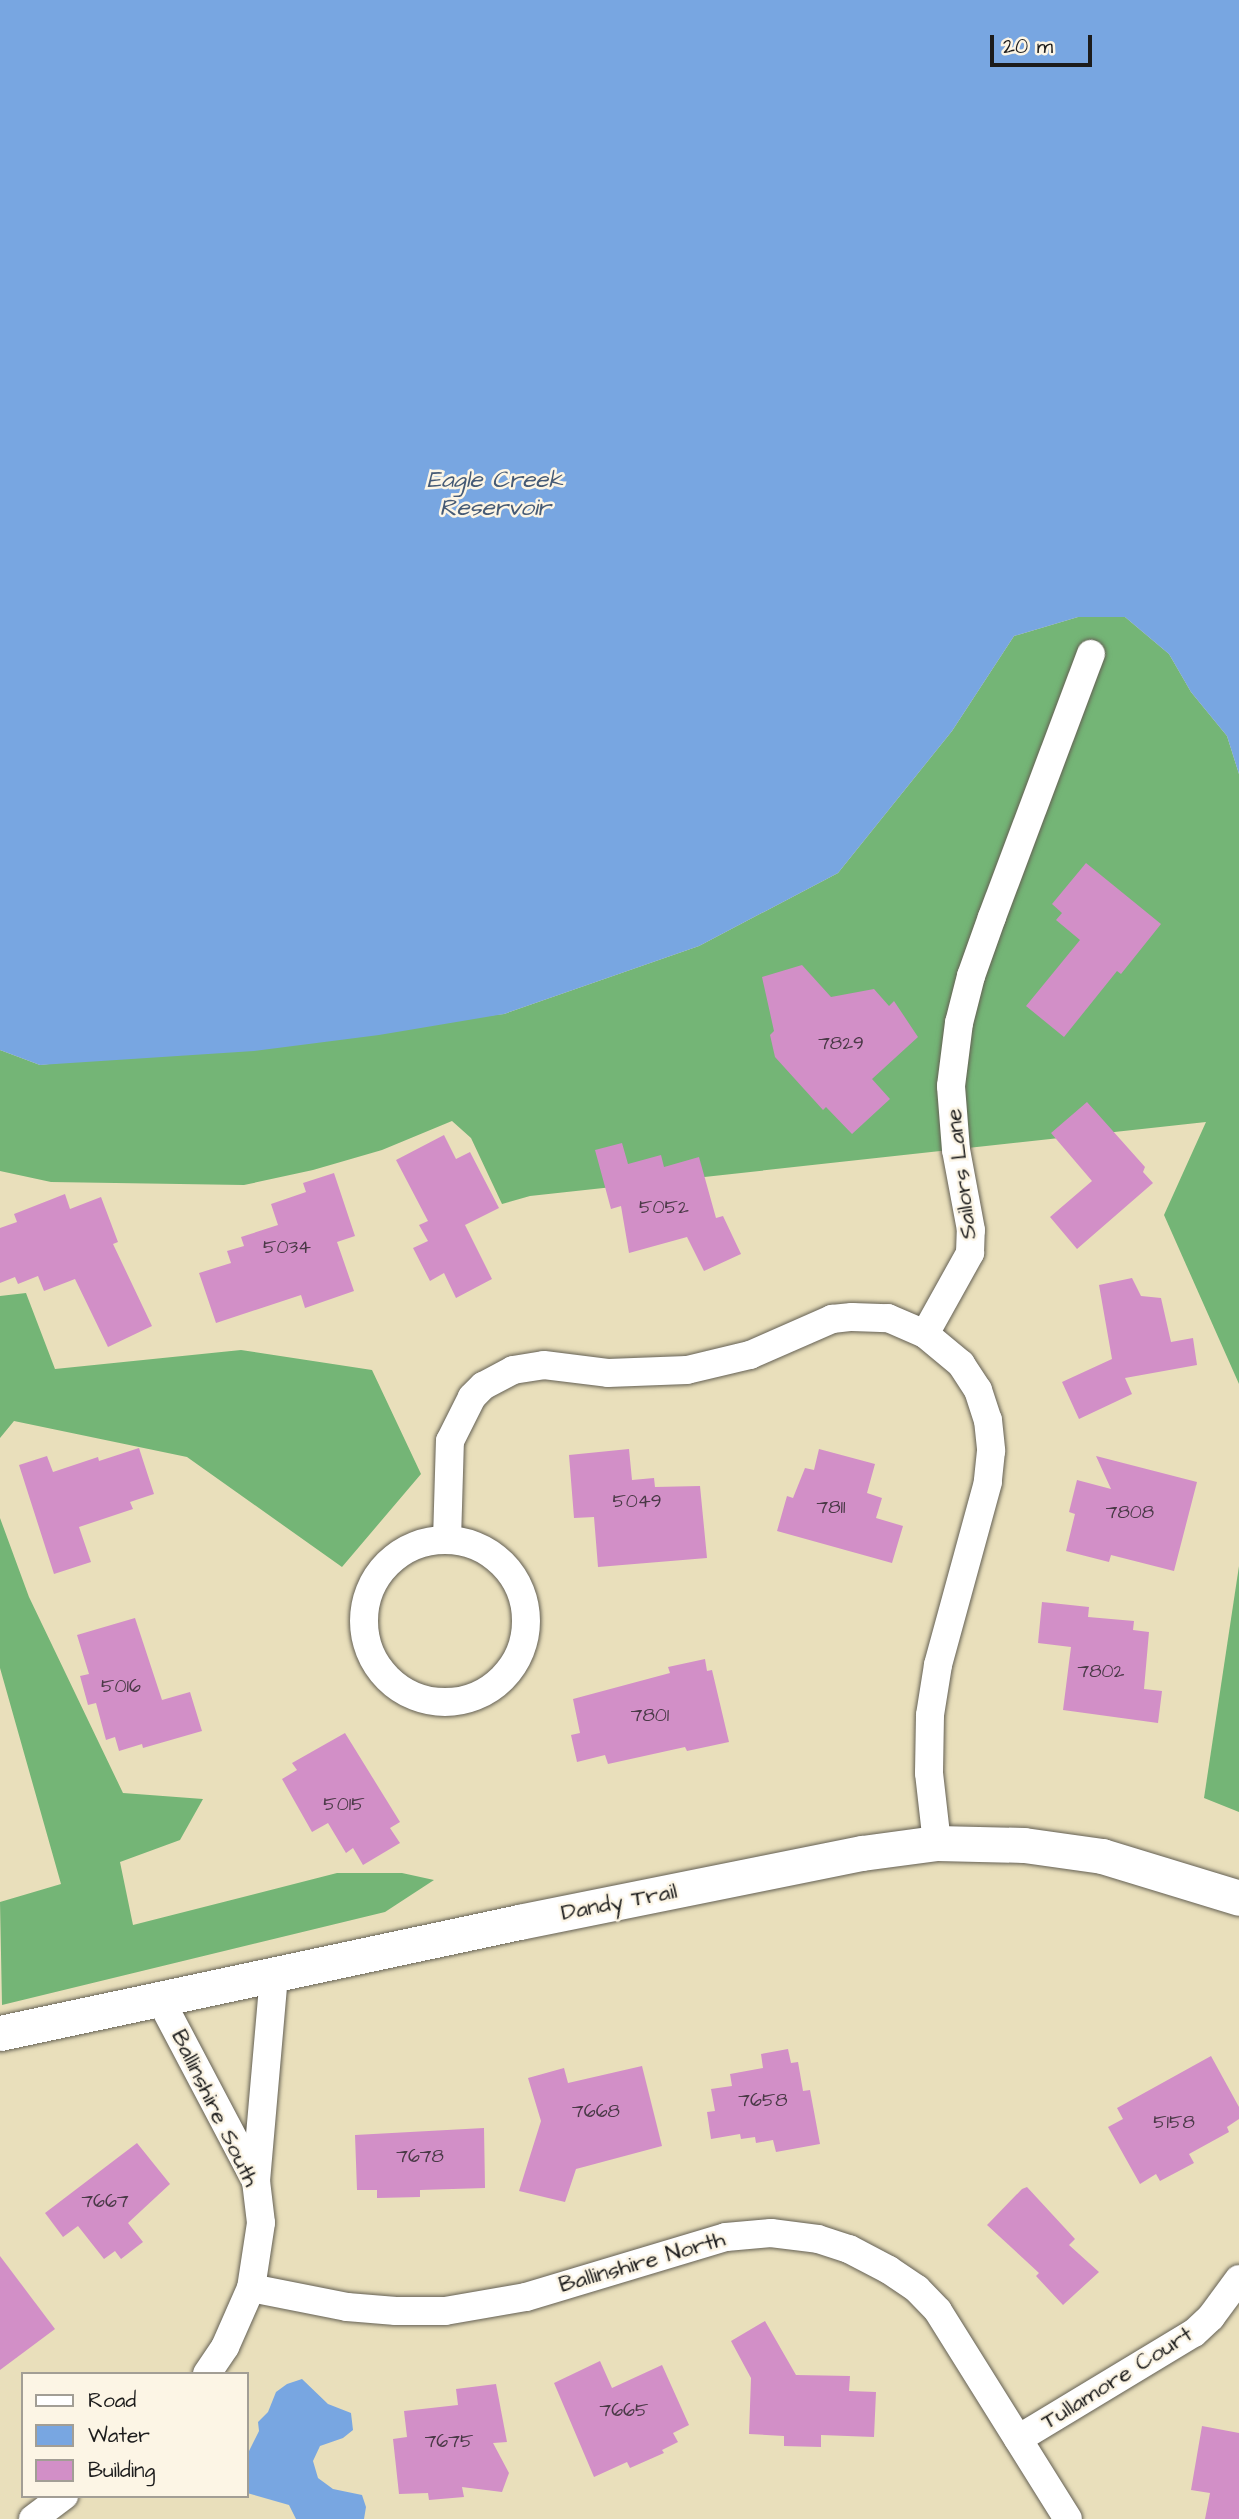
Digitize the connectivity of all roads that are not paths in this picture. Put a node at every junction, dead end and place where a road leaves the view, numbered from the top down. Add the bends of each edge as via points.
1 (1091, 654) dead end
2 (925, 1334) junction
3 (447, 1539) junction
4 (937, 1843) junction
5 (1239, 1898) edge
6 (274, 1976) junction
7 (162, 2001) junction
8 (0, 2033) edge
9 (256, 2181) junction
10 (1239, 2279) edge
11 (251, 2288) junction
12 (209, 2372) edge
13 (1018, 2439) junction
14 (61, 2498) edge
15 (33, 2519) edge
16 (1068, 2519) edge

1 - 2 street, Sailors Lane via 992,917 959,1023 951,1086 956,1150 971,1230 970,1253
2 - 3 street via 888,1318 852,1317 832,1319 750,1355 687,1370 608,1373 544,1365 513,1370 472,1397 450,1441
2 - 4 street via 961,1364 978,1390 988,1420 991,1451 988,1482 938,1665 930,1715 929,1773
3 - 3 street via 472,1544 504,1564 518,1585 526,1622 517,1658 503,1678 471,1698 446,1703 422,1700 389,1681 374,1661 364,1625 367,1600 384,1567 401,1552
4 - 5 street, Dandy Trail via 1024,1845 1102,1856
4 - 6 street, Dandy Trail via 862,1853
6 - 7 street, Dandy Trail
6 - 9 street
7 - 8 street, Dandy Trail
7 - 9 street, Ballinshire South
9 - 11 street, Ballinshire South via 261,2223
10 - 13 street, Tullamore Court via 1194,2333
11 - 12 street, Ballinshire South
11 - 13 street, Ballinshire North via 358,2308 445,2311 526,2297 726,2236 802,2236 849,2249 917,2289 952,2329
13 - 16 street, Ballinshire North
14 - 15 street

